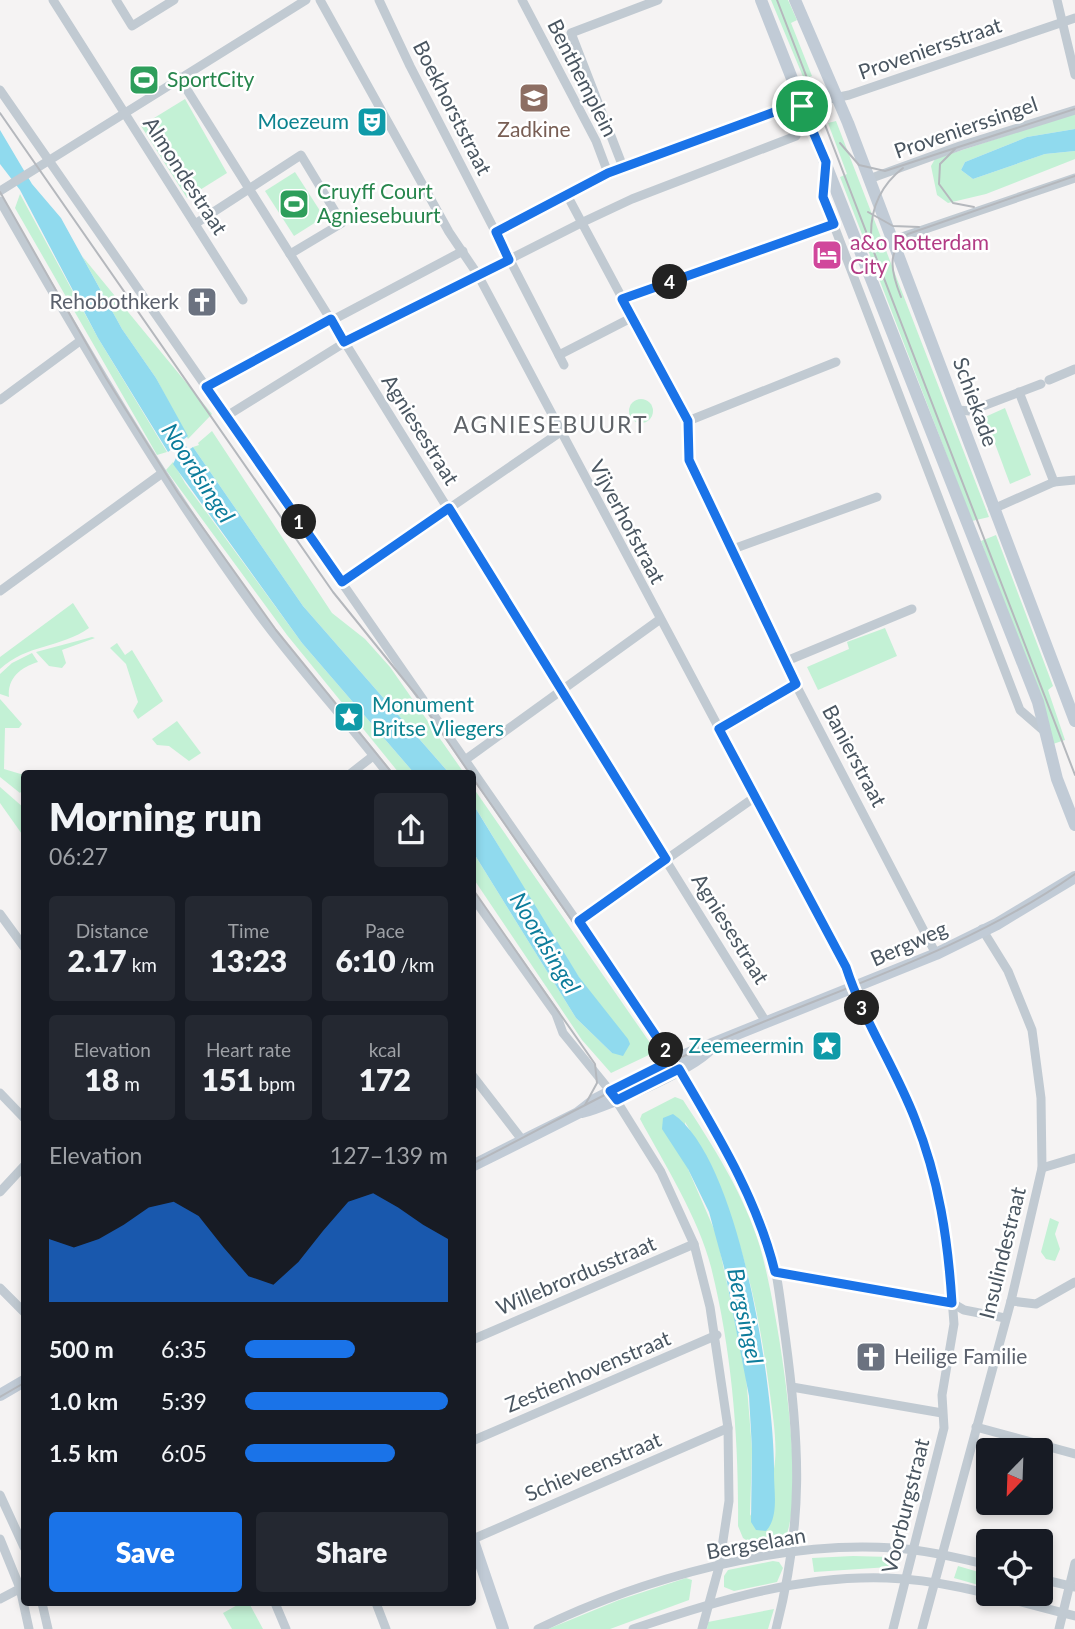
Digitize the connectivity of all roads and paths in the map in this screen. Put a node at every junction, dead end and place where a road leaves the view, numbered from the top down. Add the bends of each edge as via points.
1 (53, 0) edge
2 (116, 0) edge
3 (174, 0) edge
4 (306, 0) edge
5 (320, 0) edge
6 (379, 0) edge
7 (522, 0) edge
8 (658, 0) edge
9 (761, 0) edge
10 (795, 0) edge
11 (1057, 0) edge
12 (1075, 18) edge
13 (1063, 21) junction
14 (1075, 75) edge
15 (179, 77) junction
16 (0, 90) edge
17 (843, 97) junction
18 (802, 106) junction
19 (1075, 110) edge
20 (123, 112) junction
21 (796, 136) dead end
22 (48, 159) junction
23 (826, 162) junction
24 (623, 167) junction
25 (608, 173) junction
26 (1075, 178) edge
27 (869, 179) junction
28 (247, 187) junction
29 (0, 191) edge
30 (567, 195) junction
31 (0, 201) edge
32 (583, 222) junction
33 (195, 224) junction
34 (834, 224) junction
35 (496, 232) junction
36 (893, 240) junction
37 (463, 251) junction
38 (290, 254) junction
39 (509, 260) junction
40 (478, 275) junction
41 (622, 299) junction
42 (243, 300) dead end
43 (631, 318) junction
44 (331, 319) junction
45 (80, 341) junction
46 (344, 342) junction
47 (559, 355) junction
48 (836, 362) dead end
49 (564, 365) dead end
50 (1075, 369) edge
51 (206, 387) junction
52 (1019, 392) junction
53 (0, 400) edge
54 (958, 410) junction
55 (225, 417) junction
56 (688, 421) junction
57 (559, 433) junction
58 (161, 474) junction
59 (1075, 480) edge
60 (1054, 482) junction
61 (877, 497) dead end
62 (449, 508) junction
63 (993, 509) junction
64 (733, 548) junction
65 (342, 582) junction
66 (0, 591) edge
67 (912, 609) dead end
68 (659, 620) junction
69 (784, 662) junction
70 (796, 684) junction
71 (562, 692) junction
72 (1075, 721) edge
73 (719, 729) junction
74 (1044, 730) junction
75 (373, 756) junction
76 (465, 760) junction
77 (355, 770) edge
78 (385, 770) edge
79 (472, 770) edge
80 (476, 776) edge
81 (755, 797) junction
82 (1075, 825) edge
83 (666, 859) junction
84 (1075, 877) edge
85 (476, 902) edge
86 (0, 914) edge
87 (579, 921) junction
88 (982, 930) junction
89 (21, 943) edge
90 (936, 954) junction
91 (853, 991) junction
92 (766, 1023) junction
93 (676, 1064) junction
94 (476, 1080) edge
95 (0, 1093) edge
96 (613, 1095) junction
97 (21, 1115) edge
98 (523, 1140) junction
99 (1075, 1158) edge
100 (476, 1164) edge
101 (1042, 1168) junction
102 (21, 1169) edge
103 (0, 1192) edge
104 (694, 1244) junction
105 (775, 1272) junction
106 (1075, 1282) edge
107 (0, 1288) edge
108 (1011, 1301) junction
109 (952, 1303) junction
110 (21, 1309) edge
111 (1005, 1318) junction
112 (717, 1335) junction
113 (476, 1338) edge
114 (21, 1383) edge
115 (792, 1387) junction
116 (0, 1395) edge
117 (942, 1413) junction
118 (976, 1427) junction
119 (728, 1428) junction
120 (476, 1439) edge
121 (1075, 1454) edge
122 (0, 1495) edge
123 (476, 1538) edge
124 (0, 1539) edge
125 (21, 1540) edge
126 (476, 1548) edge
127 (912, 1551) junction
128 (791, 1553) junction
129 (944, 1555) junction
130 (976, 1563) edge
131 (1075, 1563) edge
132 (719, 1567) junction
133 (905, 1580) junction
134 (1053, 1582) edge
135 (934, 1583) junction
136 (21, 1585) edge
137 (787, 1585) junction
138 (1072, 1587) edge
139 (21, 1588) edge
140 (0, 1599) edge
141 (709, 1603) junction
142 (25, 1606) edge
143 (43, 1606) edge
144 (276, 1606) edge
145 (377, 1606) edge
146 (1063, 1613) junction
147 (1075, 1616) edge
148 (29, 1629) edge
149 (48, 1629) edge
150 (286, 1629) edge
151 (386, 1629) edge
152 (503, 1629) edge
153 (538, 1629) edge
154 (633, 1629) edge
155 (702, 1629) edge
156 (776, 1629) edge
157 (892, 1629) edge
158 (922, 1629) edge
159 (1059, 1629) edge

1 - 20 street, Almondestraat
2 - 3 street via 132,26
4 - 15 street
5 - 37 street, Vijverhofstraat
6 - 35 street, Boekhorststraat
7 - 25 street, Benthemplein
8 - 24 street via 570,33
9 - 18 main road
10 - 17 main road, Schiekade
11 - 13 street
12 - 13 street, Proveniersstraat
13 - 14 street
13 - 17 street, Proveniersstraat
15 - 20 street
15 - 28 street, Agniesestraat
16 - 22 street
17 - 18 street
17 - 27 main road, Schiekade
18 - 23 main road
18 - 24 street via 785,108
19 - 27 street, Provenierssingel
20 - 22 street
20 - 33 street, Almondestraat
21 - 32 street
22 - 29 street
22 - 51 street
23 - 34 street via 823,197
23 - 74 main road via 1038,702
24 - 25 street
25 - 30 street
26 - 36 street
27 - 36 main road, Schiekade
28 - 33 street
28 - 38 street, Agniesestraat
28 - 38 street via 301,155 342,223
30 - 32 street
30 - 35 street
31 - 45 street
32 - 39 street
32 - 41 street
33 - 42 street, Almondestraat
34 - 41 street
34 - 74 street via 1020,710
35 - 39 street, Boekhorststraat
36 - 54 main road, Schiekade
37 - 40 street, Vijverhofstraat
37 - 44 street
38 - 44 street, Agniesestraat
39 - 40 street
39 - 47 street, Boekhorststraat
40 - 46 street
40 - 57 street, Vijverhofstraat
41 - 43 street
43 - 47 street
43 - 56 street
44 - 46 street, Agniesestraat
44 - 51 street
45 - 53 street
45 - 58 street
46 - 55 street
46 - 62 street, Agniesestraat
47 - 49 street, Boekhorststraat
48 - 56 street
50 - 52 street
51 - 55 street
52 - 54 street via 970,411
52 - 60 street
54 - 63 main road, Schiekade
55 - 65 street
56 - 64 street, Banierstraat via 689,460
57 - 62 street
57 - 68 street, Vijverhofstraat
58 - 66 street
58 - 75 street via 260,615
59 - 60 street
60 - 63 street
61 - 64 street
62 - 65 street
62 - 71 street, Agniesestraat
63 - 72 main road, Schiekade
64 - 69 street, Banierstraat
65 - 76 street
67 - 69 street
68 - 71 street
68 - 73 street, Vijverhofstraat
69 - 70 street, Banierstraat
70 - 73 street
70 - 90 street, Banierstraat
71 - 76 street
71 - 83 street, Agniesestraat
73 - 81 street, Vijverhofstraat
74 - 82 main road
75 - 77 street
75 - 78 street
76 - 79 street
80 - 87 street
81 - 83 street
81 - 91 street, Vijverhofstraat via 846,967
83 - 87 street
83 - 92 street, Agniesestraat
84 - 88 main road, Bergweg
85 - 96 street via 556,1014 563,1033
86 - 89 street
87 - 93 street
88 - 90 main road, Bergweg
88 - 101 street, Insulindestraat via 1008,971 1032,1030 1041,1098
90 - 91 main road, Bergweg
91 - 92 main road, Bergweg
91 - 109 street, Voorburgstraat via 916,1121 936,1184 948,1245
92 - 93 main road, Bergweg via 702,1046
93 - 96 main road, Bergweg
93 - 105 street via 744,1185 766,1233
94 - 98 street
95 - 97 street
96 - 98 main road, Bergweg
96 - 104 street via 661,1172
98 - 100 main road, Bergweg
99 - 101 street
101 - 108 street, Insulindestraat
102 - 103 street
104 - 112 street
104 - 113 street, Willebrordusstraat
105 - 109 street
105 - 115 street
106 - 108 street via 1036,1304
107 - 110 street
108 - 111 street, Insulindestraat
109 - 111 street
109 - 117 street, Voorburgstraat via 954,1324
111 - 118 street, Insulindestraat
112 - 119 street
112 - 120 street, Zestienhovenstraat
114 - 116 main road
115 - 117 street
115 - 128 street via 799,1468
117 - 127 street, Voorburgstraat via 944,1428
118 - 121 street
118 - 129 street, Insulindestraat
119 - 123 street, Schieveenstraat
119 - 132 street via 729,1501
122 - 125 street
124 - 136 street
126 - 152 main road
127 - 128 street, Bergselaan via 869,1547
127 - 129 street, Bergselaan
127 - 133 street, Voorburgstraat
128 - 132 street, Bergselaan
128 - 137 street
129 - 130 street, Bergselaan
129 - 135 street, Insulindestraat
131 - 138 street
132 - 141 street
132 - 153 street, Bergselaan via 645,1585
133 - 135 street
133 - 137 street via 862,1578
133 - 157 street, Voorburgstraat
134 - 138 street
135 - 146 street
135 - 158 street, Insulindestraat
137 - 141 street
137 - 156 street
138 - 146 street
139 - 140 street
141 - 154 street
141 - 155 street
142 - 148 street
143 - 149 street
144 - 150 street
145 - 151 street
146 - 147 street
146 - 159 street

